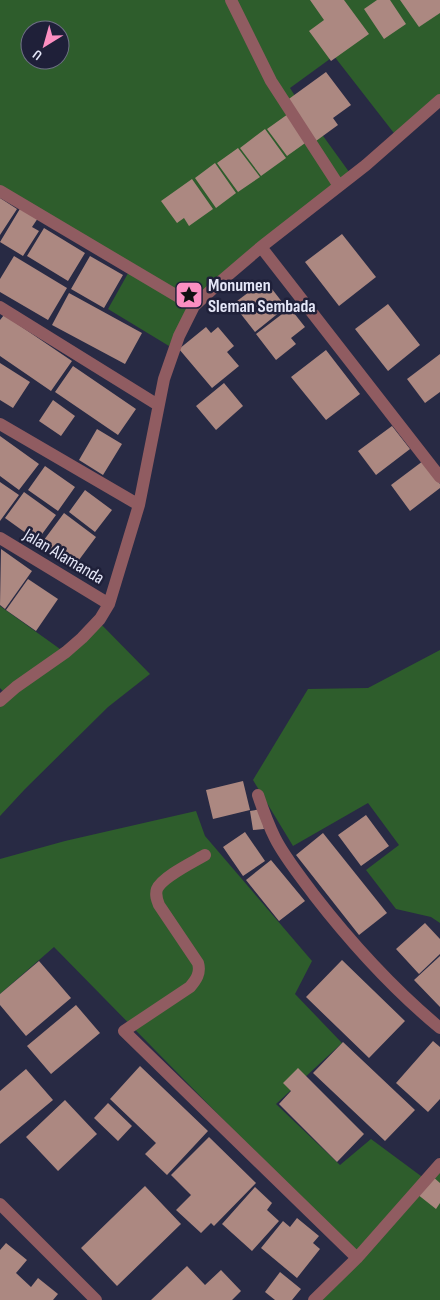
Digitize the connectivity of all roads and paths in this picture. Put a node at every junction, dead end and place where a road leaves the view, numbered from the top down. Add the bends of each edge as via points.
1 (231, 0) edge
2 (440, 100) edge
3 (339, 186) junction
4 (0, 191) edge
5 (261, 247) junction
6 (0, 306) edge
7 (194, 306) junction
8 (158, 405) junction
9 (0, 424) edge
10 (440, 478) edge
11 (138, 505) junction
12 (0, 538) edge
13 (109, 604) junction
14 (0, 702) edge
15 (258, 795) dead end
16 (205, 855) dead end
17 (440, 1028) edge
18 (440, 1164) edge
19 (0, 1204) edge
20 (358, 1258) junction
21 (96, 1300) edge
22 (314, 1300) edge

1 - 3 street via 272,81
2 - 3 street
3 - 5 street
4 - 7 street
5 - 7 street
5 - 10 street
6 - 8 street
7 - 8 street via 173,352
8 - 11 street
9 - 11 street
11 - 13 street
12 - 13 street, Jalan Alamanda
13 - 14 street via 82,638
15 - 17 street via 276,840 339,928 413,1006
16 - 20 street via 167,879 156,894 159,905 198,963 198,977 190,987 124,1032
18 - 20 street
19 - 21 street
20 - 22 street

